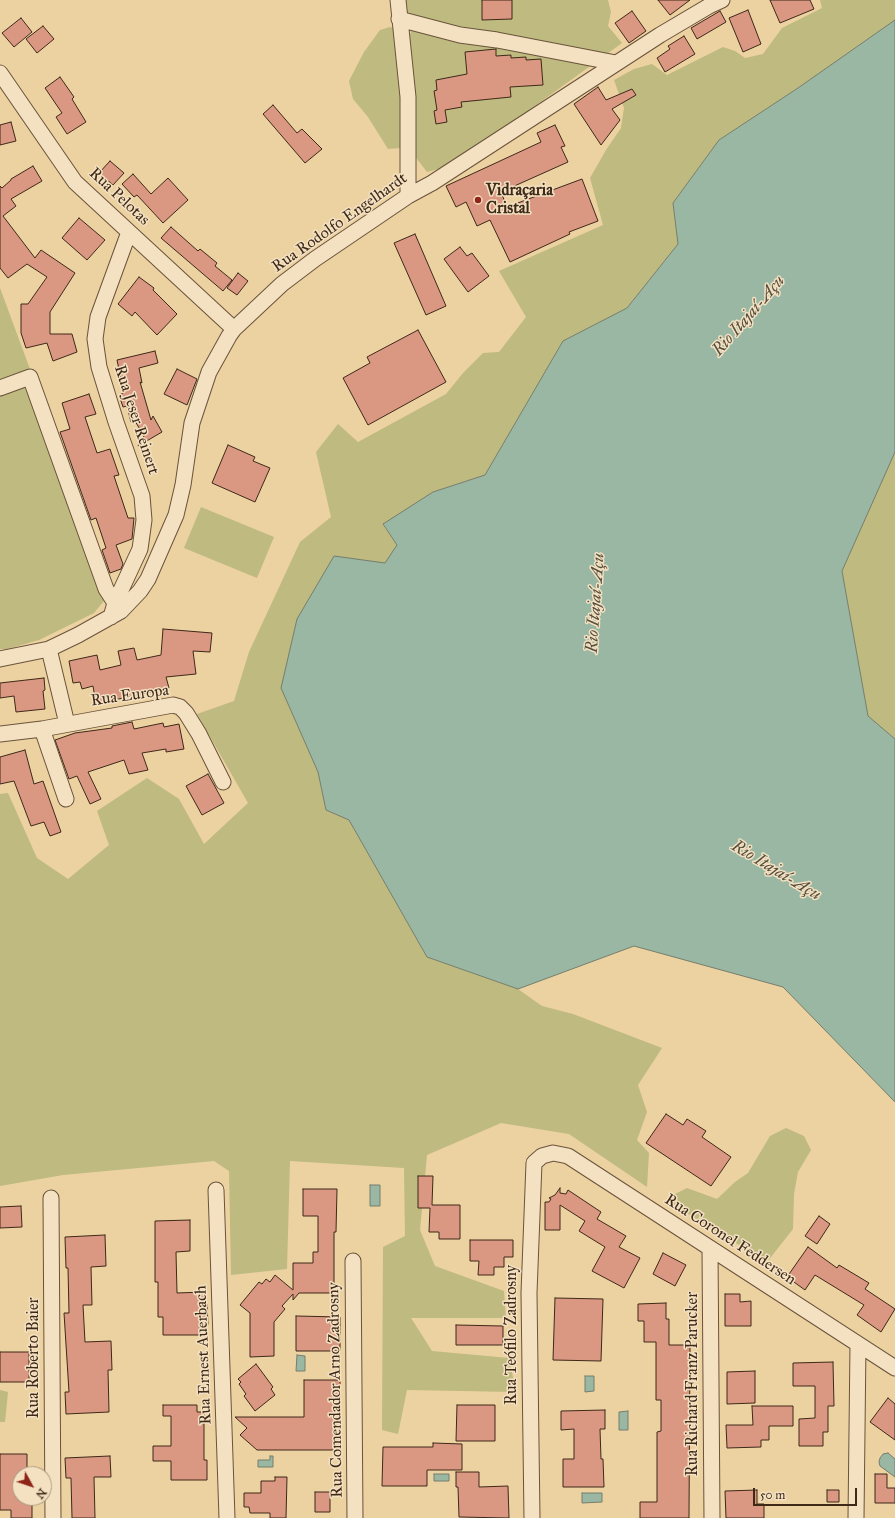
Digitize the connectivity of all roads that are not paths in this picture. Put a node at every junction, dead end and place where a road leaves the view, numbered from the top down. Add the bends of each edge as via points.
1 (398, 0) edge
2 (722, 0) edge
3 (400, 19) junction
4 (616, 63) junction
5 (0, 73) edge
6 (408, 196) junction
7 (129, 232) junction
8 (234, 329) junction
9 (0, 388) edge
10 (113, 610) junction
11 (49, 649) junction
12 (0, 659) edge
13 (67, 724) junction
14 (42, 729) junction
15 (0, 734) edge
16 (223, 782) dead end
17 (66, 799) dead end
18 (542, 1156) joint
19 (216, 1190) dead end
20 (51, 1198) dead end
21 (710, 1250) junction
22 (353, 1261) dead end
23 (858, 1344) junction
24 (895, 1368) edge
25 (53, 1518) edge
26 (227, 1518) edge
27 (356, 1518) edge
28 (532, 1518) edge
29 (712, 1518) edge
30 (856, 1518) edge

1 - 3 street
2 - 4 street, Rua Rodolfo Engelhardt
3 - 4 street via 460,35
3 - 6 street via 408,97
4 - 6 street, Rua Rodolfo Engelhardt
5 - 7 street, Rua Pelotas via 75,182
6 - 8 street, Rua Rodolfo Engelhardt via 309,263 282,284
7 - 8 street, Rua Pelotas
7 - 10 street, Rua Jeser Reinert via 98,317 95,339 99,367 142,496 144,520 140,549
8 - 10 street, Rua Rodolfo Engelhardt via 209,372 192,423 176,515 148,579 121,611
9 - 10 street via 30,378
10 - 11 street, Rua Rodolfo Engelhardt via 78,635
11 - 12 street, Rua Rodolfo Engelhardt
11 - 13 street
13 - 14 street, Rua Europa
13 - 16 street, Rua Europa via 173,705 186,713
14 - 15 street, Rua Europa
14 - 17 street
18 - 21 street, Rua Coronel Feddersen via 553,1153 568,1156
18 - 28 street, Rua Teófilo Zadrosny via 534,1163 529,1285
19 - 26 street, Rua Ernest Auerbach
20 - 25 street, Rua Roberto Baier
21 - 23 street, Rua Coronel Feddersen
21 - 29 street, Rua Richard Franz Parucker
22 - 27 street, Rua Comendador Arno Zadrosny
23 - 24 street, Rua Coronel Feddersen
23 - 30 street

